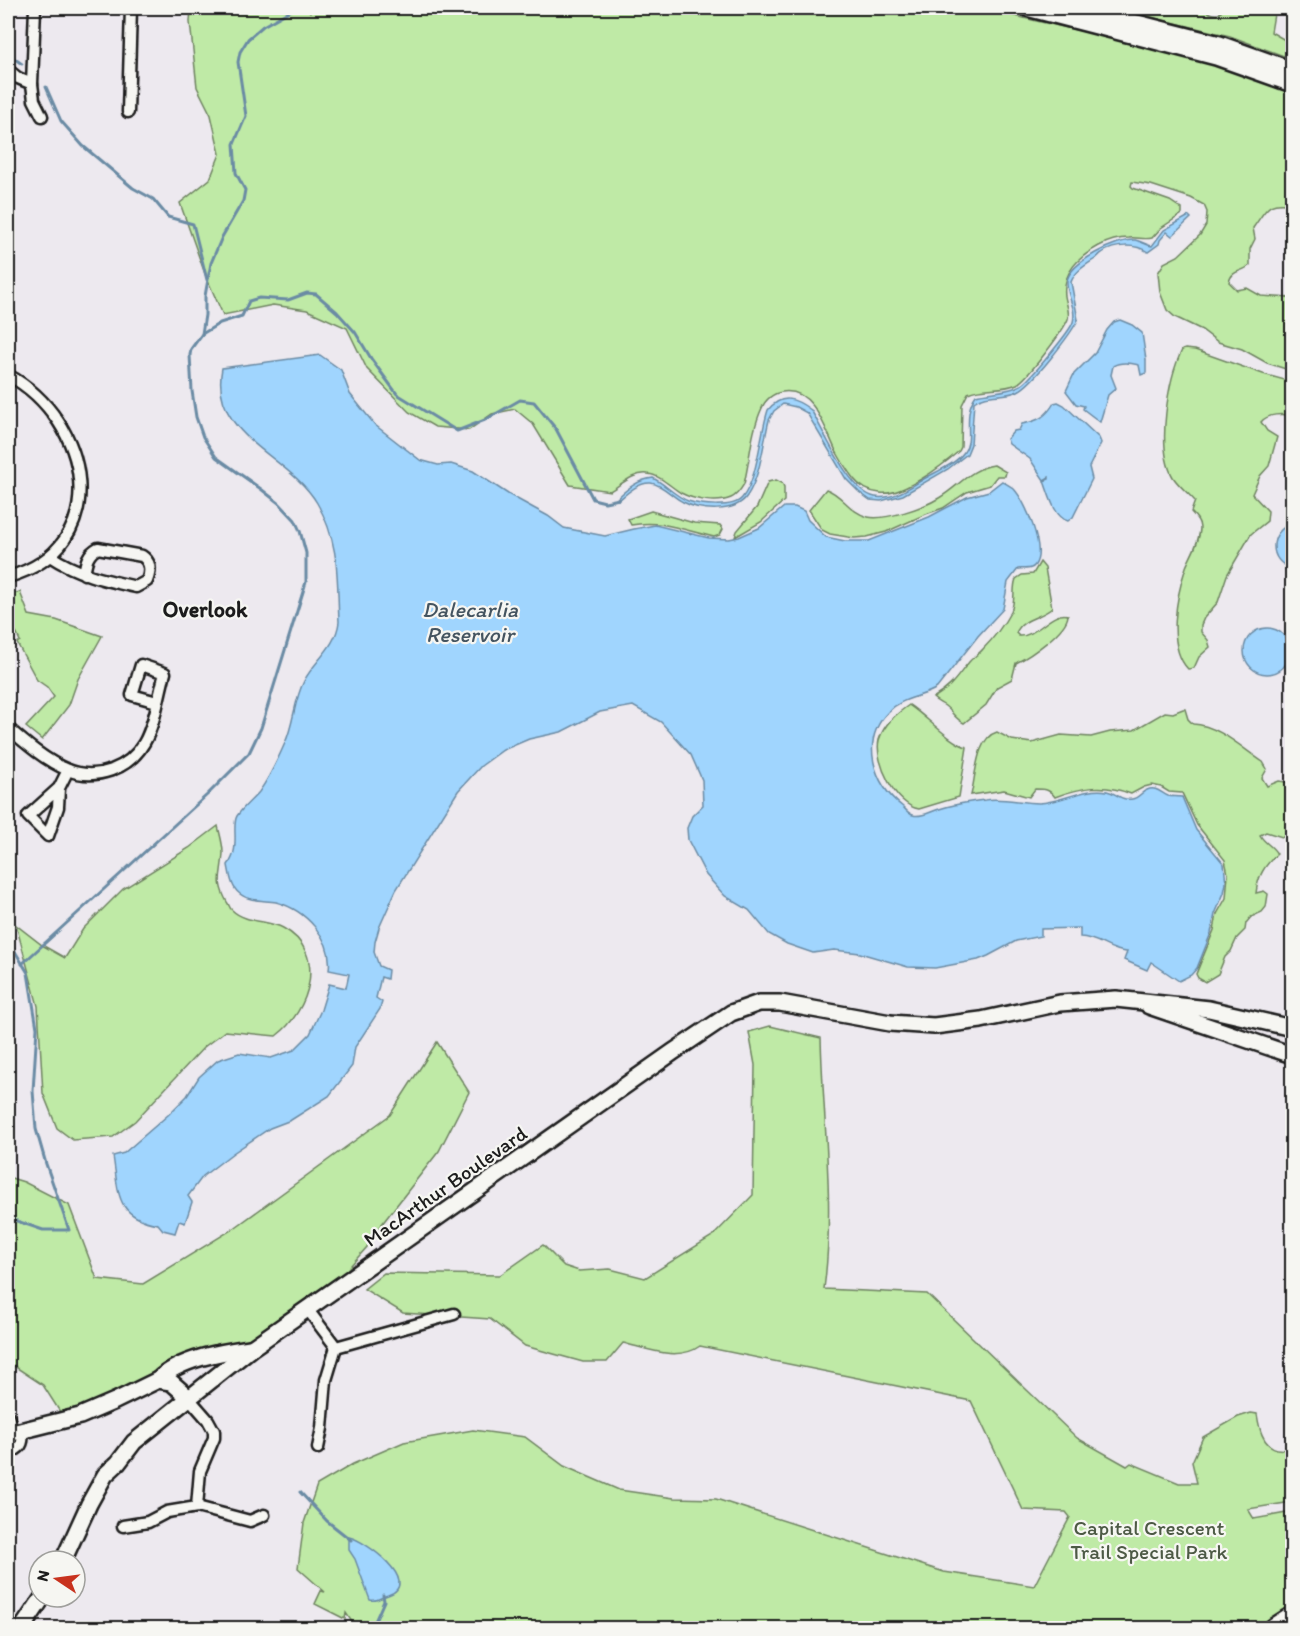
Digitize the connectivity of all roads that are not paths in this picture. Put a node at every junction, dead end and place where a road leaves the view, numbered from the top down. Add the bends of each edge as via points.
1 (35, 8) edge
2 (131, 8) edge
3 (1027, 8) edge
4 (1078, 8) edge
5 (8, 70) edge
6 (1293, 70) edge
7 (32, 84) junction
8 (1293, 84) edge
9 (128, 112) dead end
10 (42, 116) dead end
11 (8, 375) edge
12 (50, 556) junction
13 (84, 574) junction
14 (8, 577) edge
15 (157, 702) dead end
16 (8, 728) edge
17 (69, 770) junction
18 (59, 788) dead end
19 (1140, 1003) junction
20 (1293, 1028) edge
21 (1293, 1055) edge
22 (308, 1310) junction
23 (453, 1314) dead end
24 (336, 1347) junction
25 (251, 1348) junction
26 (158, 1380) junction
27 (188, 1397) junction
28 (8, 1416) edge
29 (14, 1433) edge
30 (318, 1448) dead end
31 (8, 1453) edge
32 (197, 1507) junction
33 (264, 1515) dead end
34 (123, 1526) dead end
35 (68, 1549) edge
36 (35, 1609) edge
37 (1293, 1617) edge
38 (22, 1629) edge
39 (1275, 1629) edge

1 - 7 street
2 - 9 street
3 - 8 main road via 1208,54
4 - 6 main road via 1220,44
5 - 7 street
7 - 10 street
11 - 12 street via 29,388 54,414 69,439 79,473 73,520
12 - 13 street
12 - 14 street via 27,571
13 - 13 street via 86,559 98,548 142,556 150,566 147,581 136,587
15 - 17 street via 149,732 132,759 101,773
16 - 17 street
17 - 18 street
19 - 20 main road via 1209,1009
19 - 21 main road
19 - 22 main road, MacArthur Boulevard via 1083,1000 934,1026 890,1023 780,1003 759,1003 731,1013
22 - 24 street
22 - 25 main road, MacArthur Boulevard
23 - 24 street
24 - 30 street via 326,1380
25 - 26 main road via 215,1353 166,1372
25 - 27 main road, MacArthur Boulevard
26 - 27 main road via 171,1382
26 - 29 main road via 80,1416
27 - 32 street via 214,1431 200,1471
27 - 35 main road, MacArthur Boulevard via 135,1442 105,1474
28 - 29 street
29 - 31 street via 23,1441 21,1447
32 - 33 street via 249,1521
32 - 34 street
36 - 38 main road
37 - 39 highway

